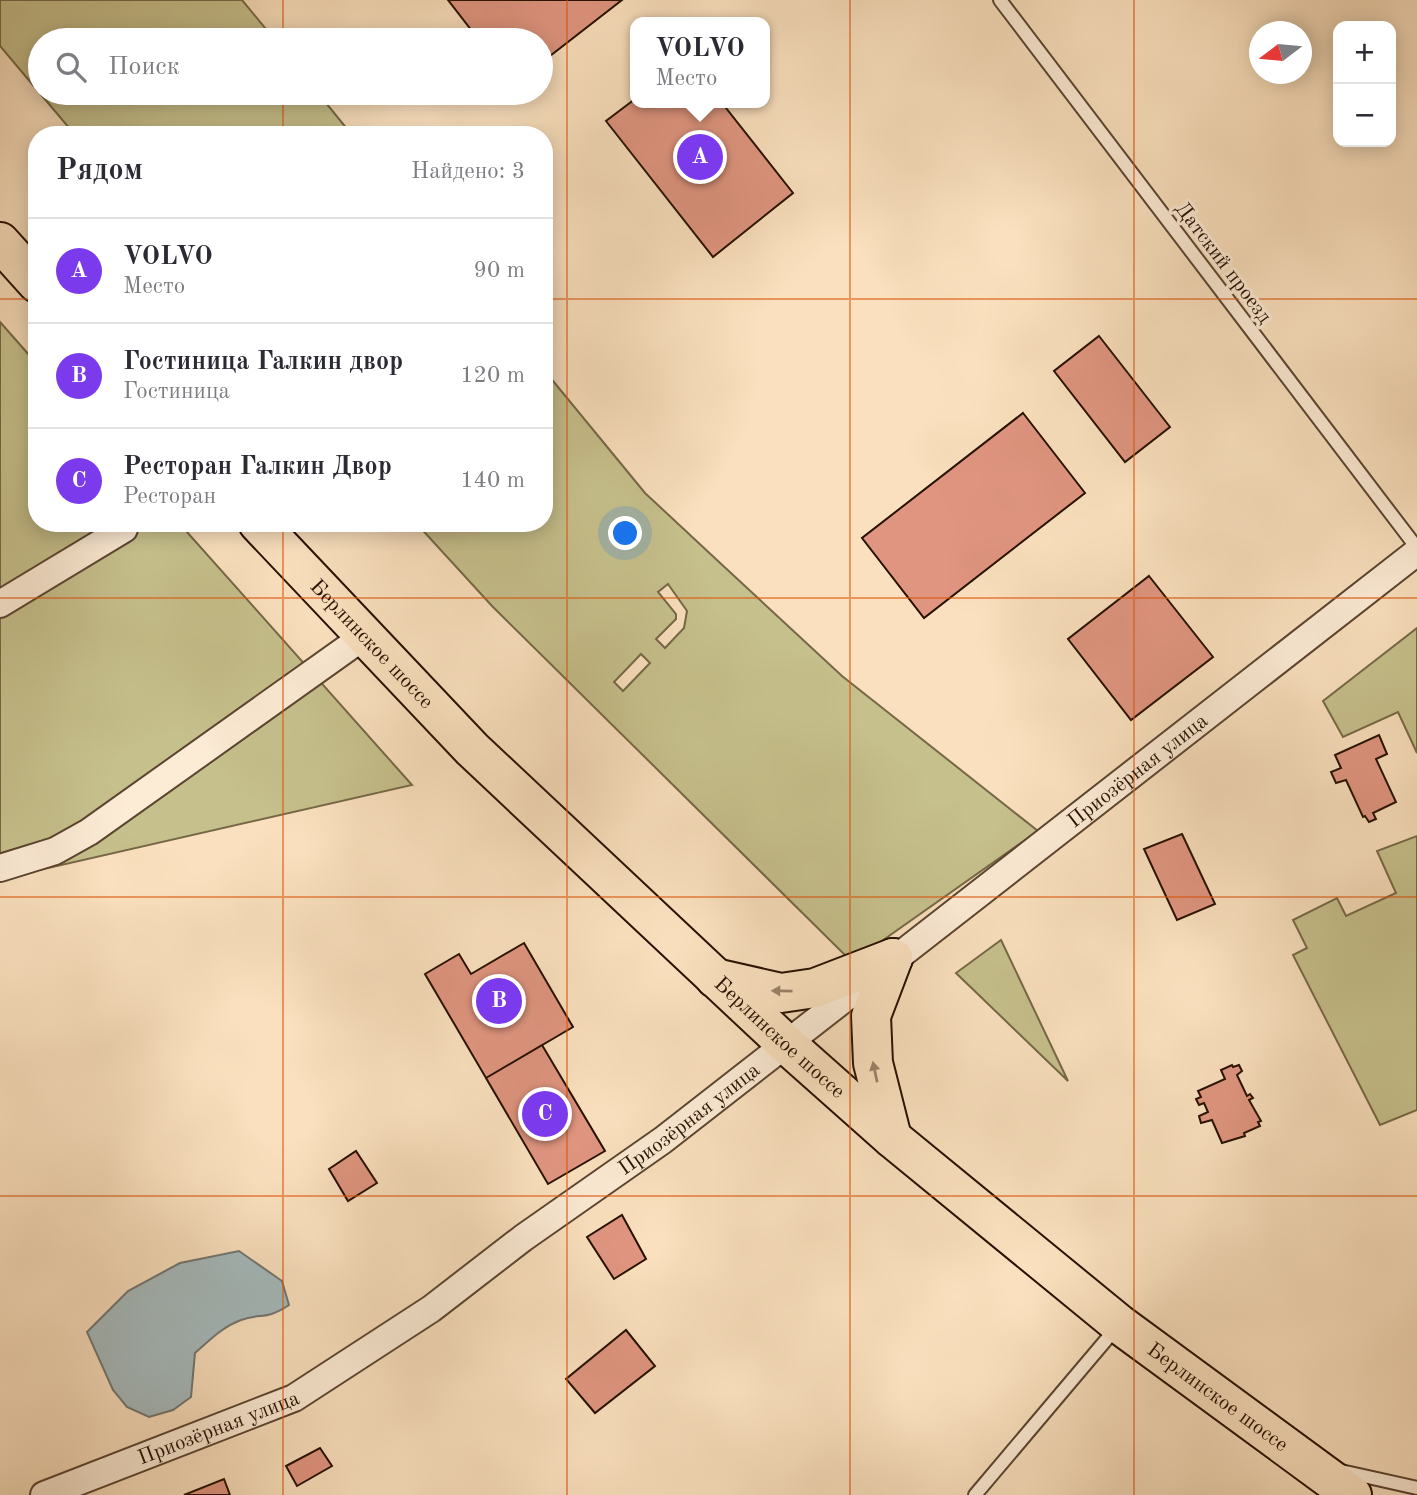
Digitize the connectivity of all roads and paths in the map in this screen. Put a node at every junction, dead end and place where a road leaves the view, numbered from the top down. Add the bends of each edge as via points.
1 (1000, 0) edge
2 (0, 242) edge
3 (28, 273) edge
4 (119, 532) edge
5 (266, 532) edge
6 (1417, 550) edge
7 (0, 604) edge
8 (363, 637) junction
9 (0, 868) edge
10 (893, 958) junction
11 (713, 978) junction
12 (785, 1043) junction
13 (891, 1138) junction
14 (1119, 1324) junction
15 (1310, 1464) junction
16 (1417, 1488) edge
17 (44, 1495) edge
18 (975, 1495) edge
19 (1352, 1495) edge

1 - 6 lane, Датский проезд
2 - 3 highway
4 - 7 street
5 - 8 highway, Берлинское шоссе
6 - 10 street, Приозёрная улица
8 - 9 street via 89,832 55,851
8 - 11 highway, Берлинское шоссе via 472,749
10 -> 11 highway via 815,988 781,993
10 - 12 street, Приозёрная улица
13 -> 10 highway via 873,1063 871,1016
11 - 12 highway, Берлинское шоссе
12 - 13 highway, Берлинское шоссе
12 - 17 street, Приозёрная улица via 663,1140 431,1309 294,1398
13 - 14 highway, Берлинское шоссе
14 - 15 highway, Берлинское шоссе
14 - 18 lane
15 - 16 lane
15 - 19 highway, Берлинское шоссе

